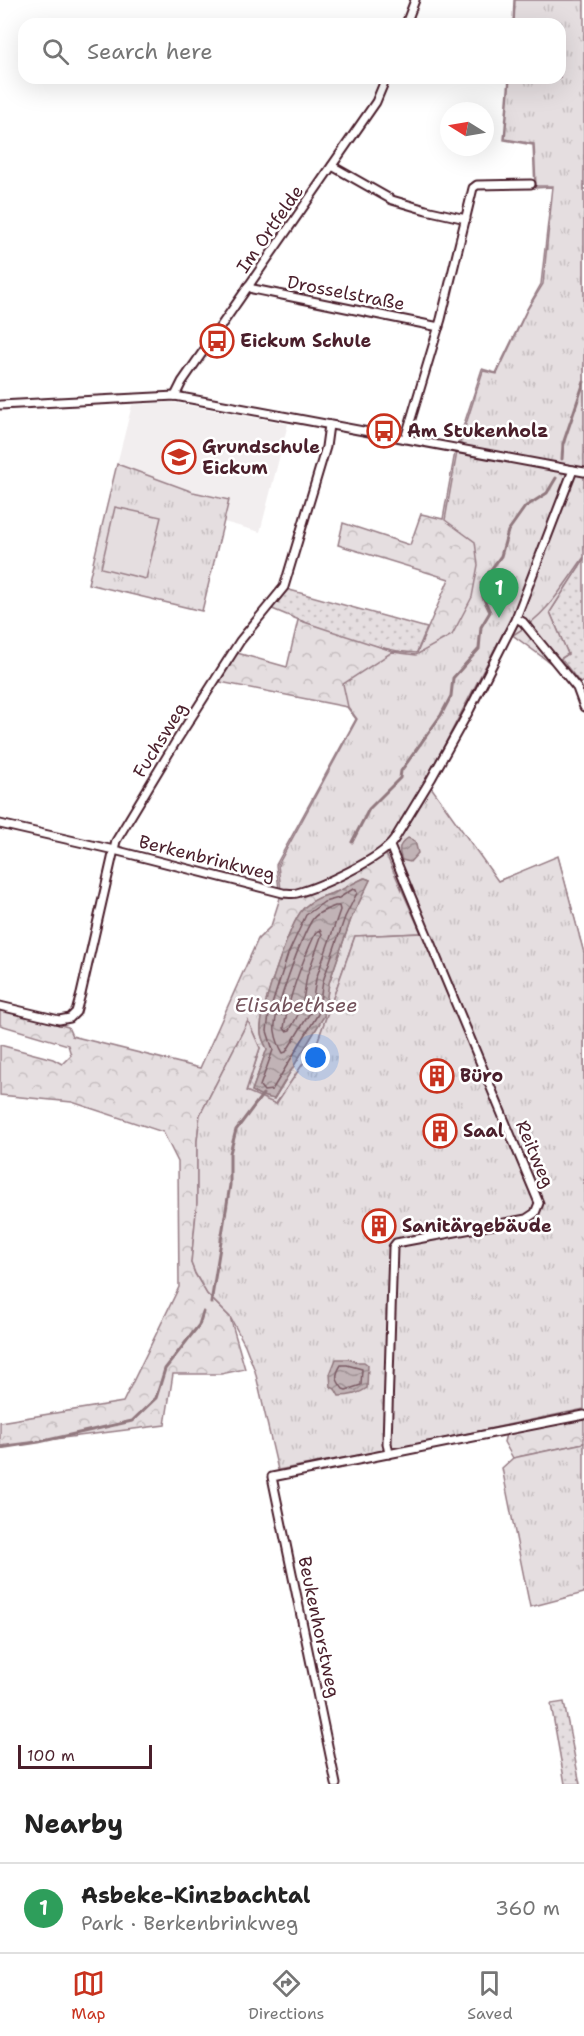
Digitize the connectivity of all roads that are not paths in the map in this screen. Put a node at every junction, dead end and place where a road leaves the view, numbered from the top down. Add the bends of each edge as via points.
1 (415, 0) edge
2 (408, 18) edge
3 (384, 84) edge
4 (332, 166) junction
5 (531, 184) dead end
6 (465, 219) junction
7 (248, 286) junction
8 (439, 327) junction
9 (175, 396) junction
10 (0, 405) edge
11 (329, 425) junction
12 (405, 439) junction
13 (573, 470) junction
14 (584, 472) edge
15 (516, 618) junction
16 (580, 687) edge
17 (584, 707) edge
18 (0, 824) edge
19 (390, 846) junction
20 (114, 850) junction
21 (0, 1005) edge
22 (584, 1415) edge
23 (389, 1454) junction
24 (336, 1784) edge

1 - 2 street
3 - 4 street, Im Ortfelde via 376,102
4 - 6 street via 392,200
4 - 7 street, Im Ortfelde
5 - 6 street via 473,188
6 - 8 street
7 - 8 street, Drosselstraße
7 - 9 street, Im Ortfelde
8 - 12 street
9 - 10 street
9 - 11 street
11 - 12 street
11 - 20 street, Fuchsweg via 284,587 234,650
12 - 13 street
13 - 14 street
13 - 15 street, Berkenbrinkweg
15 - 16 street
15 - 19 street, Berkenbrinkweg via 470,709
16 - 17 street
18 - 20 street, Berkenbrinkweg
19 - 20 street, Berkenbrinkweg via 340,875 297,893 283,893
19 - 23 street, Reitweg via 539,1203 535,1213 526,1219 396,1243 393,1247
20 - 21 street, Fuchsweg via 76,1012 60,1020
22 - 23 street
23 - 24 street, Beukenhorstweg via 272,1477

